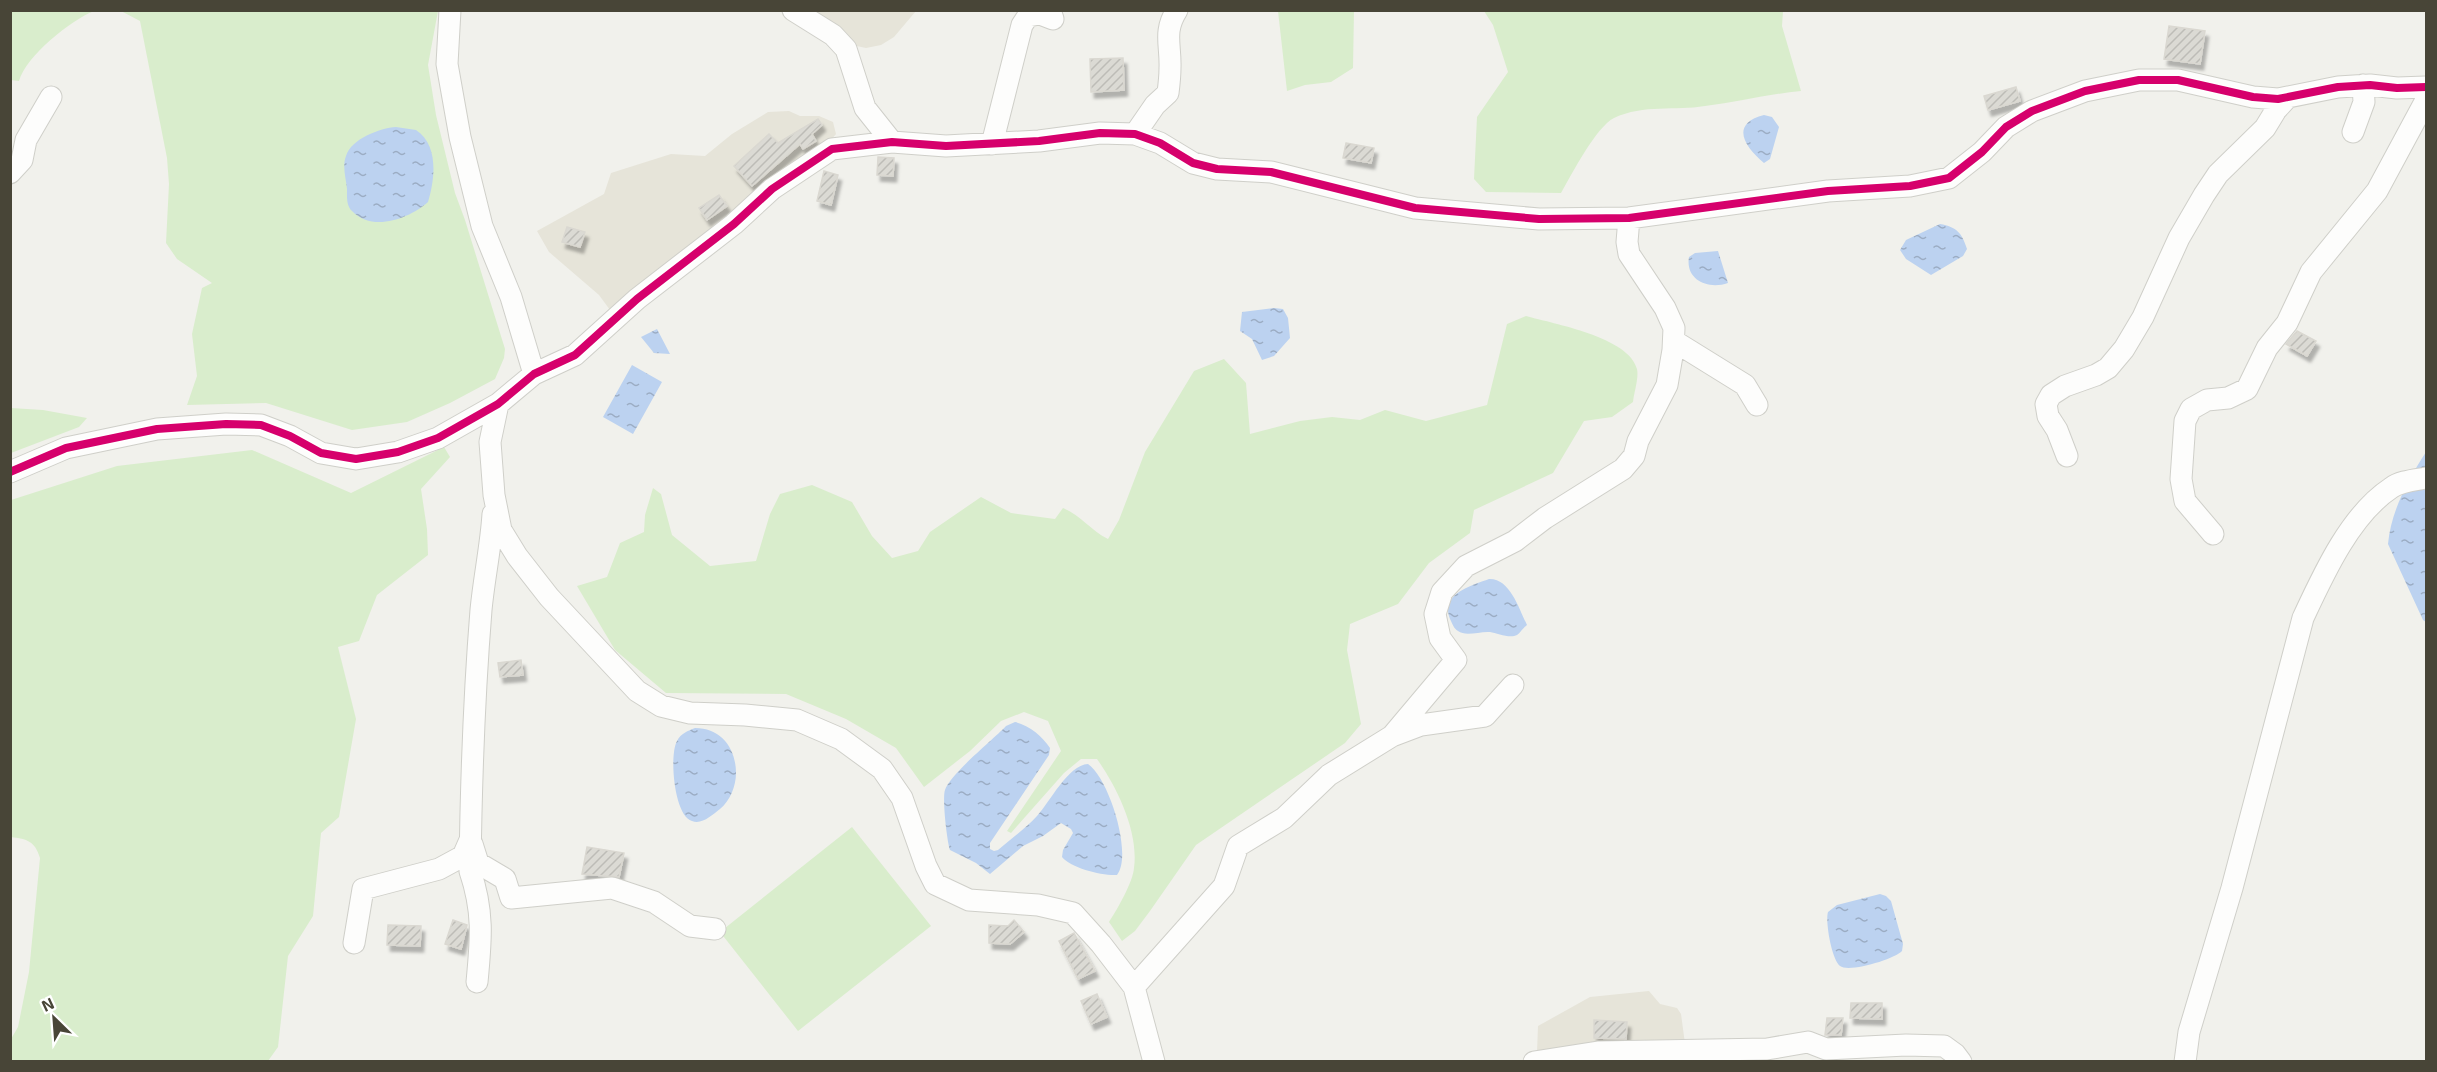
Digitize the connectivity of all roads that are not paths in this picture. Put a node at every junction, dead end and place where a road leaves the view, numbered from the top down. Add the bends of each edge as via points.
1 (450, 10) edge
2 (793, 10) edge
3 (1050, 10) edge
4 (1177, 10) edge
5 (2363, 85) junction
6 (2427, 87) edge
7 (51, 98) dead end
8 (2286, 98) junction
9 (2427, 100) edge
10 (2353, 132) dead end
11 (1135, 134) junction
12 (892, 142) junction
13 (992, 144) junction
14 (10, 173) edge
15 (1629, 218) junction
16 (1674, 341) junction
17 (534, 374) junction
18 (498, 404) junction
19 (1757, 405) dead end
20 (2067, 456) dead end
21 (10, 472) edge
22 (2427, 478) edge
23 (494, 495) junction
24 (2213, 534) dead end
25 (1513, 684) dead end
26 (1392, 736) junction
27 (470, 840) junction
28 (715, 928) dead end
29 (354, 943) dead end
30 (477, 982) dead end
31 (1134, 987) junction
32 (1812, 1052) edge
33 (1154, 1062) edge
34 (1534, 1062) edge
35 (1961, 1062) edge
36 (2185, 1062) edge

1 - 17 street via 447,64 460,137 482,226 511,297
2 - 12 street via 833,35 846,49 864,108
3 - 13 street via 1053,19 1040,14 1028,16 1022,25
4 - 11 street via 1168,34 1168,93
5 - 6 street
5 - 8 street
5 - 10 street via 2364,102
7 - 14 street via 26,140 22,160
8 - 15 street via 2253,97 2178,80 2139,80 2085,91 2032,111 2006,127 1949,178 1910,186 1828,191
8 - 20 street via 2265,128 2225,167 2204,195 2179,238 2143,317 2114,361 2096,375 2050,395 2046,404 2048,416
9 - 24 street via 2377,191 2311,272 2287,323 2267,348 2247,389 2228,398 2207,400 2191,409 2185,421 2181,479 2185,501
11 - 13 street via 1100,133
11 - 15 street via 1160,143 1193,163 1217,169 1271,172 1415,208 1539,219
12 - 13 street
12 - 17 street via 832,149 811,161 637,299 575,355
15 - 16 street via 1629,254 1665,308 1674,328
16 - 19 street via 1745,385
16 - 26 street via 1667,385 1634,456 1623,469 1515,541 1466,566 1442,592 1435,614 1440,638 1456,660
17 - 18 street
18 - 21 street via 438,438 398,452 356,459 321,453 261,425 226,424 157,429 66,448
18 - 23 street via 490,441
22 - 36 street via 2392,487 2366,509 2323,576 2303,618 2232,888 2189,1032
23 - 27 street via 473,728
23 - 31 street via 501,530 517,556 549,597 637,691 660,706 690,713 797,720 841,739 882,769 902,798 935,884 969,900 1038,905 1073,913
25 - 26 street via 1485,716 1421,725
26 - 31 street via 1329,775 1284,818 1238,846 1224,886
27 - 28 street via 478,863 505,879 511,898 612,888 654,902 690,926
27 - 29 street via 464,856 439,869 363,889
27 - 30 street via 470,871 483,928
31 - 33 street
32 - 34 street via 1598,1052
32 - 35 street via 1944,1046

